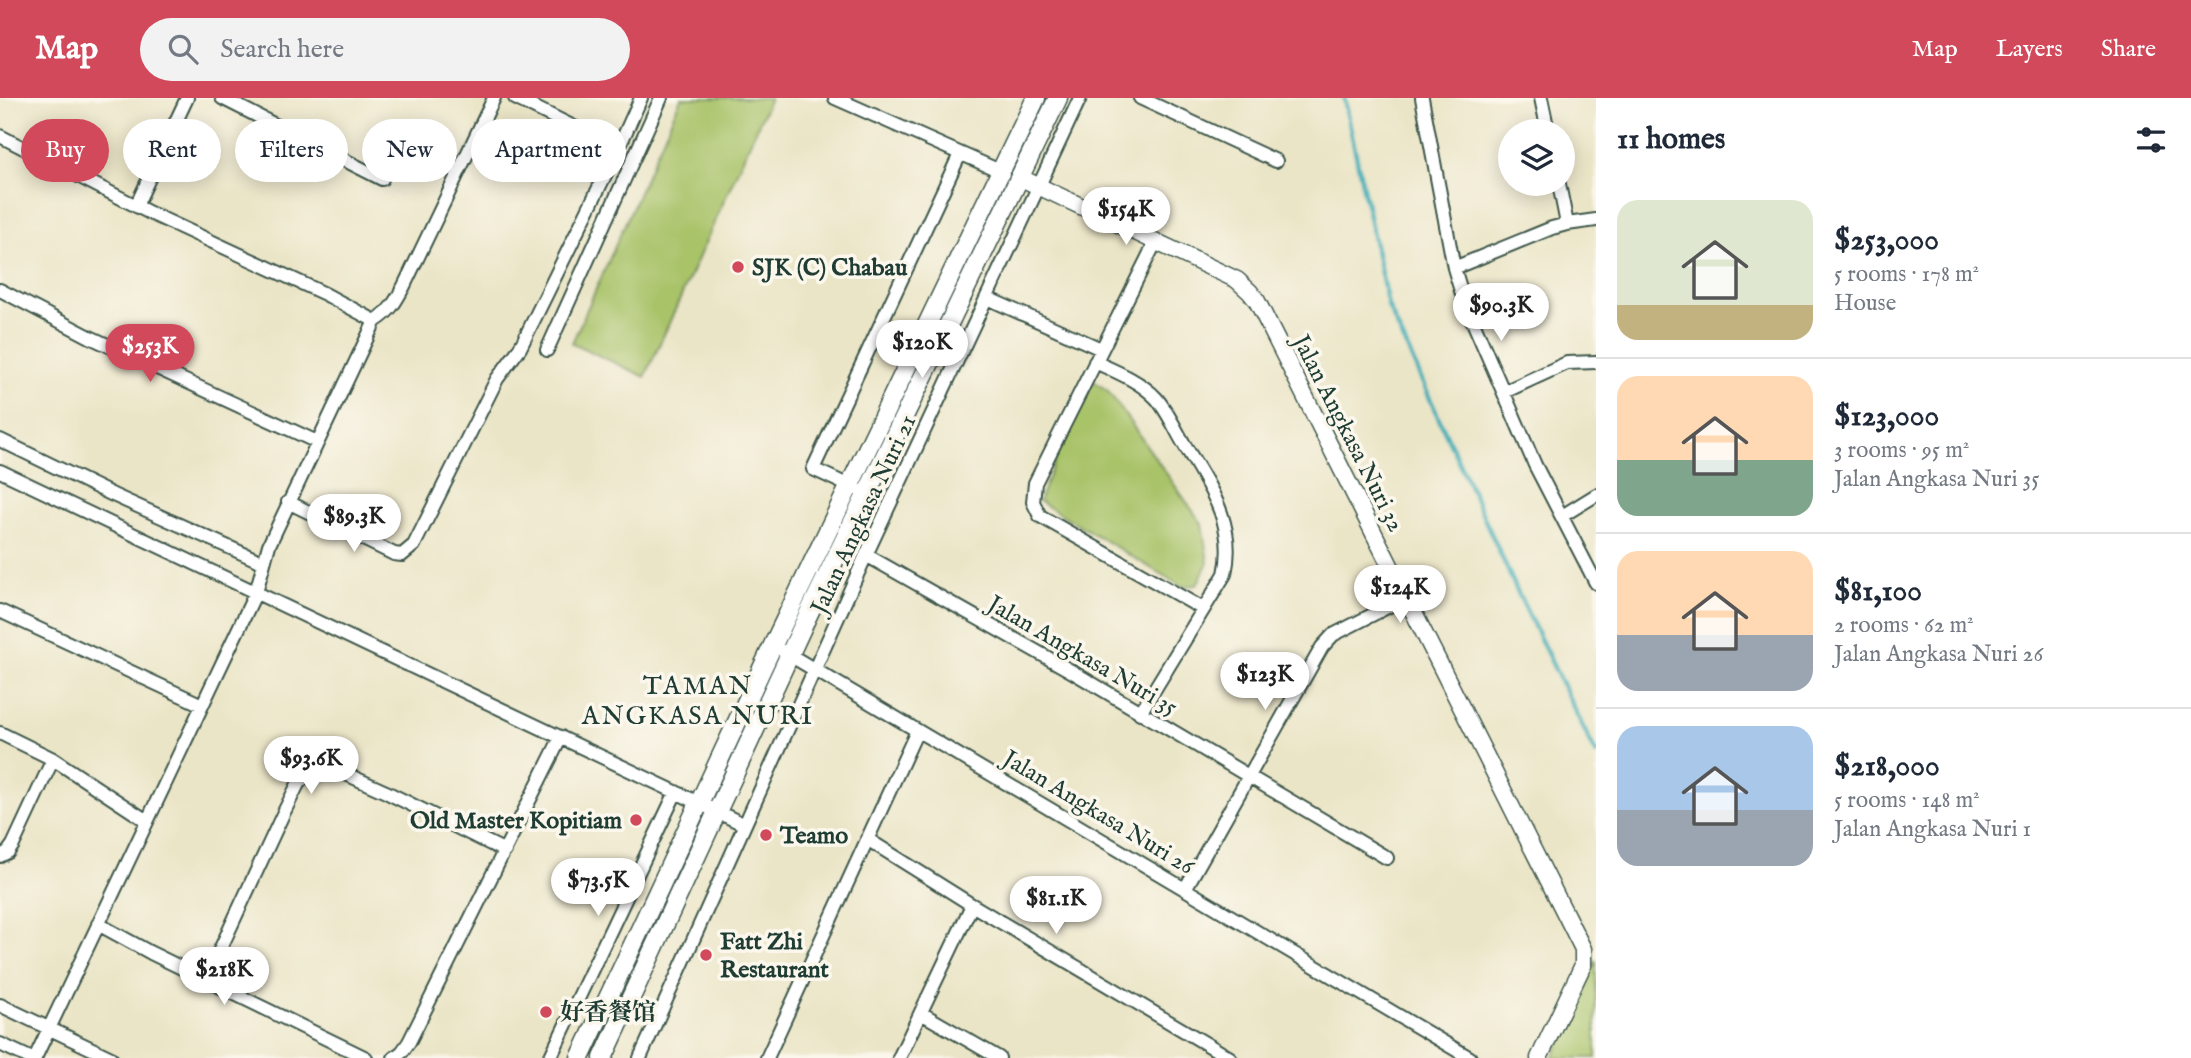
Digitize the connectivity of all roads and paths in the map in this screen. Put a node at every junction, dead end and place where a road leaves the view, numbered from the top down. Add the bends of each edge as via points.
1 (187, 98) edge
2 (222, 98) edge
3 (494, 98) edge
4 (515, 98) edge
5 (641, 98) edge
6 (662, 98) edge
7 (835, 98) edge
8 (1035, 98) edge
9 (1058, 98) edge
10 (1080, 98) edge
11 (1140, 98) edge
12 (1422, 98) edge
13 (1541, 98) edge
14 (849, 101) edge
15 (557, 119) edge
16 (1545, 119) edge
17 (626, 131) edge
18 (0, 136) edge
19 (960, 154) junction
20 (1276, 160) dead end
21 (362, 169) edge
22 (1000, 171) junction
23 (1019, 177) junction
24 (602, 182) edge
25 (1040, 187) junction
26 (1561, 196) edge
27 (136, 206) junction
28 (1596, 220) edge
29 (1567, 224) junction
30 (1157, 241) junction
31 (1454, 268) junction
32 (0, 290) edge
33 (987, 298) junction
34 (375, 321) junction
35 (547, 350) dead end
36 (1098, 356) junction
37 (1596, 362) edge
38 (1504, 392) junction
39 (0, 440) edge
40 (317, 442) junction
41 (0, 471) edge
42 (858, 490) junction
43 (1596, 495) edge
44 (288, 502) junction
45 (1562, 516) junction
46 (866, 555) junction
47 (264, 563) junction
48 (1596, 583) edge
49 (256, 592) junction
50 (1406, 597) junction
51 (1203, 609) junction
52 (0, 611) edge
53 (781, 650) junction
54 (814, 669) junction
55 (202, 705) junction
56 (1140, 713) junction
57 (917, 731) junction
58 (0, 733) edge
59 (561, 737) junction
60 (53, 759) junction
61 (1248, 776) junction
62 (676, 792) junction
63 (700, 803) junction
64 (717, 811) junction
65 (147, 821) junction
66 (743, 824) junction
67 (867, 839) junction
68 (505, 851) junction
69 (0, 856) edge
70 (1387, 858) dead end
71 (1185, 889) junction
72 (972, 905) junction
73 (98, 924) junction
74 (206, 980) junction
75 (0, 1005) edge
76 (921, 1013) junction
77 (48, 1028) junction
78 (2, 1049) edge
79 (32, 1058) edge
80 (111, 1058) edge
81 (366, 1058) edge
82 (394, 1058) edge
83 (550, 1058) edge
84 (580, 1058) edge
85 (603, 1058) edge
86 (639, 1058) edge
87 (767, 1058) edge
88 (900, 1058) edge
89 (999, 1058) edge
90 (1230, 1058) edge
91 (1470, 1058) edge
92 (1539, 1058) edge

1 - 27 street
2 - 21 street
3 - 34 street via 393,306
4 - 15 street
5 - 17 street
6 - 35 street
7 - 14 street
8 - 22 main road
9 - 23 main road
10 - 25 street, Jalan Angkasa Nuri 21
11 - 20 street
12 - 31 street
13 - 16 street
14 - 19 street
18 - 27 street
19 - 22 street
19 - 42 street via 813,469
22 - 42 main road
23 - 25 street, Jalan Angkasa Nuri 32
23 - 42 main road
24 - 44 street via 520,348 497,379 409,551 402,555 387,552
25 - 30 street, Jalan Angkasa Nuri 32
25 - 33 street, Jalan Angkasa Nuri 21
26 - 29 street
27 - 34 street
28 - 29 street
29 - 31 street
30 - 36 street
30 - 50 street, Jalan Angkasa Nuri 32 via 1237,280 1257,301
31 - 38 street
32 - 40 street
33 - 36 street
33 - 46 street, Jalan Angkasa Nuri 21
34 - 40 street
36 - 51 street via 1155,397 1217,502 1229,557 1225,574
36 - 51 street via 1035,483 1032,502 1040,516
37 - 38 street via 1554,367
38 - 45 street
39 - 47 street
40 - 44 street
41 - 49 street
42 - 53 main road
43 - 45 street
44 - 47 street
45 - 48 street
46 - 54 street, Jalan Angkasa Nuri 21
46 - 56 street, Jalan Angkasa Nuri 35
47 - 49 street
49 - 55 street
49 - 59 street
50 - 61 street via 1333,635 1322,647
50 - 92 street, Jalan Angkasa Nuri 32 via 1583,949 1583,965
51 - 56 street
52 - 55 street
53 - 54 street, Jalan Angkasa Nuri 26
53 - 63 main road
53 - 64 main road
54 - 57 street, Jalan Angkasa Nuri 26
54 - 66 street, Jalan Angkasa Nuri 21
55 - 65 street
56 - 61 street, Jalan Angkasa Nuri 35
57 - 67 street
57 - 71 street, Jalan Angkasa Nuri 26
58 - 60 street
59 - 62 street
59 - 68 street
60 - 65 street
60 - 69 street via 13,845
61 - 70 street, Jalan Angkasa Nuri 35
61 - 71 street
62 - 63 street
62 - 83 street
63 - 64 street
63 - 84 main road
64 - 66 street
64 - 85 main road
65 - 73 street
66 - 86 street, Jalan Angkasa Nuri 21
67 - 72 street
67 - 87 street
68 - 74 street via 337,771 320,769 307,774 282,814
68 - 82 street via 409,1042
71 - 91 street, Jalan Angkasa Nuri 26
72 - 76 street
72 - 90 street
73 - 74 street
73 - 77 street
74 - 81 street
75 - 77 street
76 - 88 street
76 - 89 street
77 - 79 street
77 - 80 street
78 - 79 street

